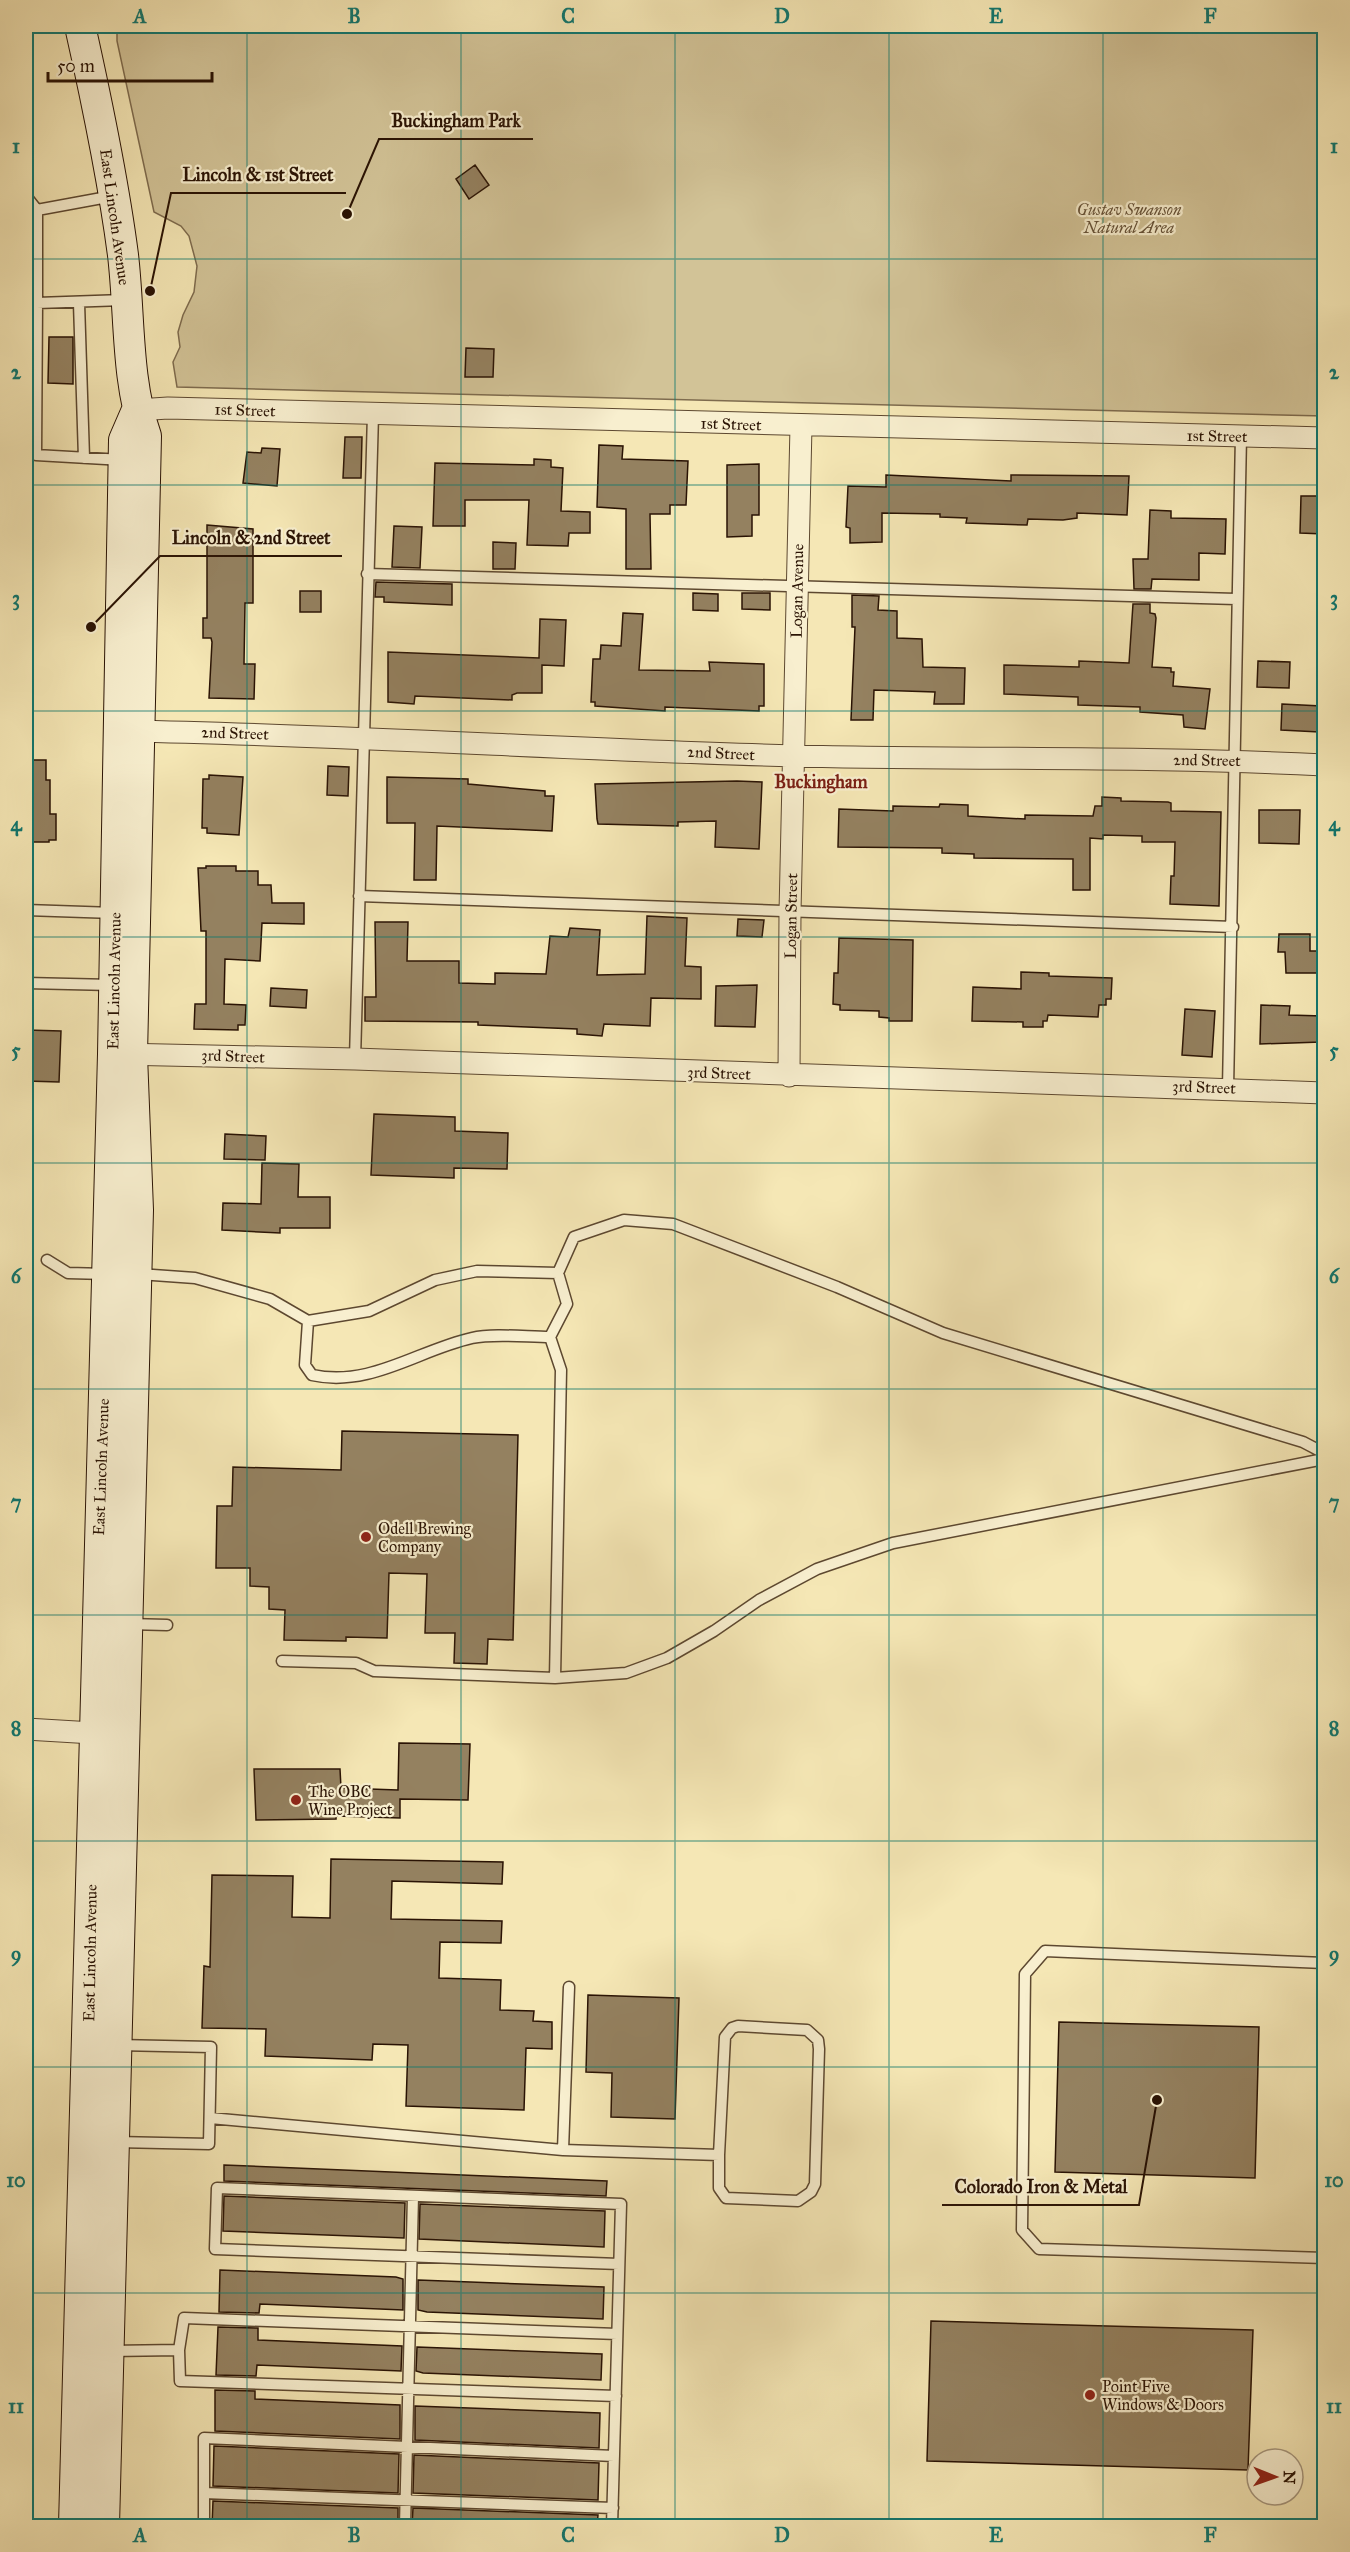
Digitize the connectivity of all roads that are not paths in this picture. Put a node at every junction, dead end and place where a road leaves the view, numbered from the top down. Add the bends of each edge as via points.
1 (80, 26) edge
2 (26, 195) edge
3 (114, 196) junction
4 (37, 210) junction
5 (128, 300) junction
6 (26, 303) edge
7 (38, 303) junction
8 (79, 303) junction
9 (137, 410) junction
10 (374, 414) junction
11 (801, 426) junction
12 (1241, 436) junction
13 (1324, 438) edge
14 (31, 455) edge
15 (84, 458) junction
16 (124, 460) junction
17 (368, 574) junction
18 (797, 587) junction
19 (1236, 598) junction
20 (128, 731) junction
21 (364, 736) junction
22 (794, 756) junction
23 (1234, 760) junction
24 (1324, 765) edge
25 (359, 896) junction
26 (26, 910) edge
27 (790, 912) junction
28 (125, 914) junction
29 (1233, 927) junction
30 (26, 983) edge
31 (124, 985) junction
32 (123, 1054) junction
33 (355, 1059) junction
34 (789, 1076) junction
35 (1228, 1088) junction
36 (1324, 1093) edge
37 (47, 1260) dead end
38 (558, 1273) junction
39 (122, 1274) junction
40 (308, 1321) junction
41 (550, 1337) junction
42 (1324, 1453) edge
43 (1324, 1459) edge
44 (128, 1624) junction
45 (167, 1625) dead end
46 (282, 1661) dead end
47 (555, 1678) junction
48 (26, 1729) edge
49 (93, 1733) junction
50 (1324, 1963) edge
51 (569, 1987) dead end
52 (117, 2045) junction
53 (210, 2118) junction
54 (99, 2142) junction
55 (563, 2150) junction
56 (719, 2155) junction
57 (413, 2196) junction
58 (412, 2256) junction
59 (1324, 2258) edge
60 (619, 2264) junction
61 (410, 2326) junction
62 (617, 2334) junction
63 (179, 2350) junction
64 (94, 2351) junction
65 (408, 2388) junction
66 (616, 2396) junction
67 (407, 2447) junction
68 (614, 2456) junction
69 (204, 2493) junction
70 (406, 2500) junction
71 (613, 2508) junction
72 (74, 2526) edge
73 (104, 2526) edge
74 (204, 2526) edge
75 (405, 2526) edge
76 (612, 2526) edge

1 - 3 street, East Lincoln Avenue
2 - 4 lane
3 - 4 lane
3 - 5 street, East Lincoln Avenue
4 - 7 lane
5 - 8 lane
5 - 9 street, East Lincoln Avenue
6 - 7 lane
7 - 8 lane
7 - 14 lane
8 - 15 lane
9 - 10 street, 1st Street
9 - 16 street, East Lincoln Avenue via 124,440
9 - 20 street, East Lincoln Avenue via 147,436
10 - 11 street, 1st Street
10 - 17 lane
11 - 12 street, 1st Street
11 - 18 street, Logan Avenue
12 - 13 street, 1st Street
12 - 19 lane
14 - 15 lane
15 - 16 lane
16 - 20 street, East Lincoln Avenue
17 - 18 lane
17 - 21 lane
18 - 19 lane
18 - 22 street, Logan Avenue
19 - 23 lane
20 - 21 street, 2nd Street
20 - 28 street, East Lincoln Avenue
21 - 22 street, 2nd Street
21 - 25 lane
22 - 23 street, 2nd Street
22 - 27 street, Logan Street
23 - 24 street, 2nd Street
23 - 29 lane
25 - 27 lane
25 - 33 lane
26 - 28 lane
27 - 29 lane
27 - 34 street, Logan Street
28 - 31 street, East Lincoln Avenue
29 - 35 lane
30 - 31 lane
31 - 32 street, East Lincoln Avenue
32 - 33 street, 3rd Street
32 - 39 street, East Lincoln Avenue
33 - 34 street, 3rd Street
34 - 35 street, 3rd Street
35 - 36 street, 3rd Street
37 - 39 lane via 68,1273
38 - 40 lane via 477,1271 435,1280 369,1311
38 - 41 lane via 567,1304
38 - 42 lane via 574,1237 624,1220 673,1224 943,1333 1303,1442
39 - 40 lane via 195,1278 270,1299
39 - 44 street, East Lincoln Avenue
39 - 49 street, East Lincoln Avenue
40 - 41 lane via 305,1365 312,1375 326,1378 366,1376 473,1337
41 - 47 lane via 561,1370
43 - 47 lane via 893,1543 818,1569 759,1600 667,1658 626,1673
44 - 45 lane
44 - 52 street, East Lincoln Avenue
46 - 47 lane via 356,1663 374,1671
48 - 49 street
49 - 54 street, East Lincoln Avenue
50 - 59 lane via 1045,1951 1025,1974 1022,2230 1039,2249
51 - 55 lane
52 - 53 lane via 211,2047
52 - 54 street, East Lincoln Avenue
53 - 54 lane via 209,2144
53 - 55 lane
54 - 64 street, East Lincoln Avenue
55 - 56 lane
56 - 56 lane via 728,2031 738,2026 807,2030 818,2040 819,2049 815,2184 811,2192 798,2201 726,2198 719,2188
57 - 58 lane
57 - 58 lane via 218,2188 215,2249
57 - 60 lane via 621,2204
58 - 60 lane
58 - 61 lane
60 - 62 lane
61 - 62 lane
61 - 63 lane via 184,2318
61 - 65 lane
62 - 66 lane
63 - 64 lane
63 - 65 lane via 180,2381
64 - 72 street, East Lincoln Avenue
64 - 73 street, East Lincoln Avenue
65 - 66 lane
65 - 67 lane
66 - 68 lane
67 - 68 lane
67 - 69 lane via 204,2438
67 - 70 lane
68 - 71 lane
69 - 70 lane
69 - 74 lane
70 - 71 lane
70 - 75 lane
71 - 76 lane

